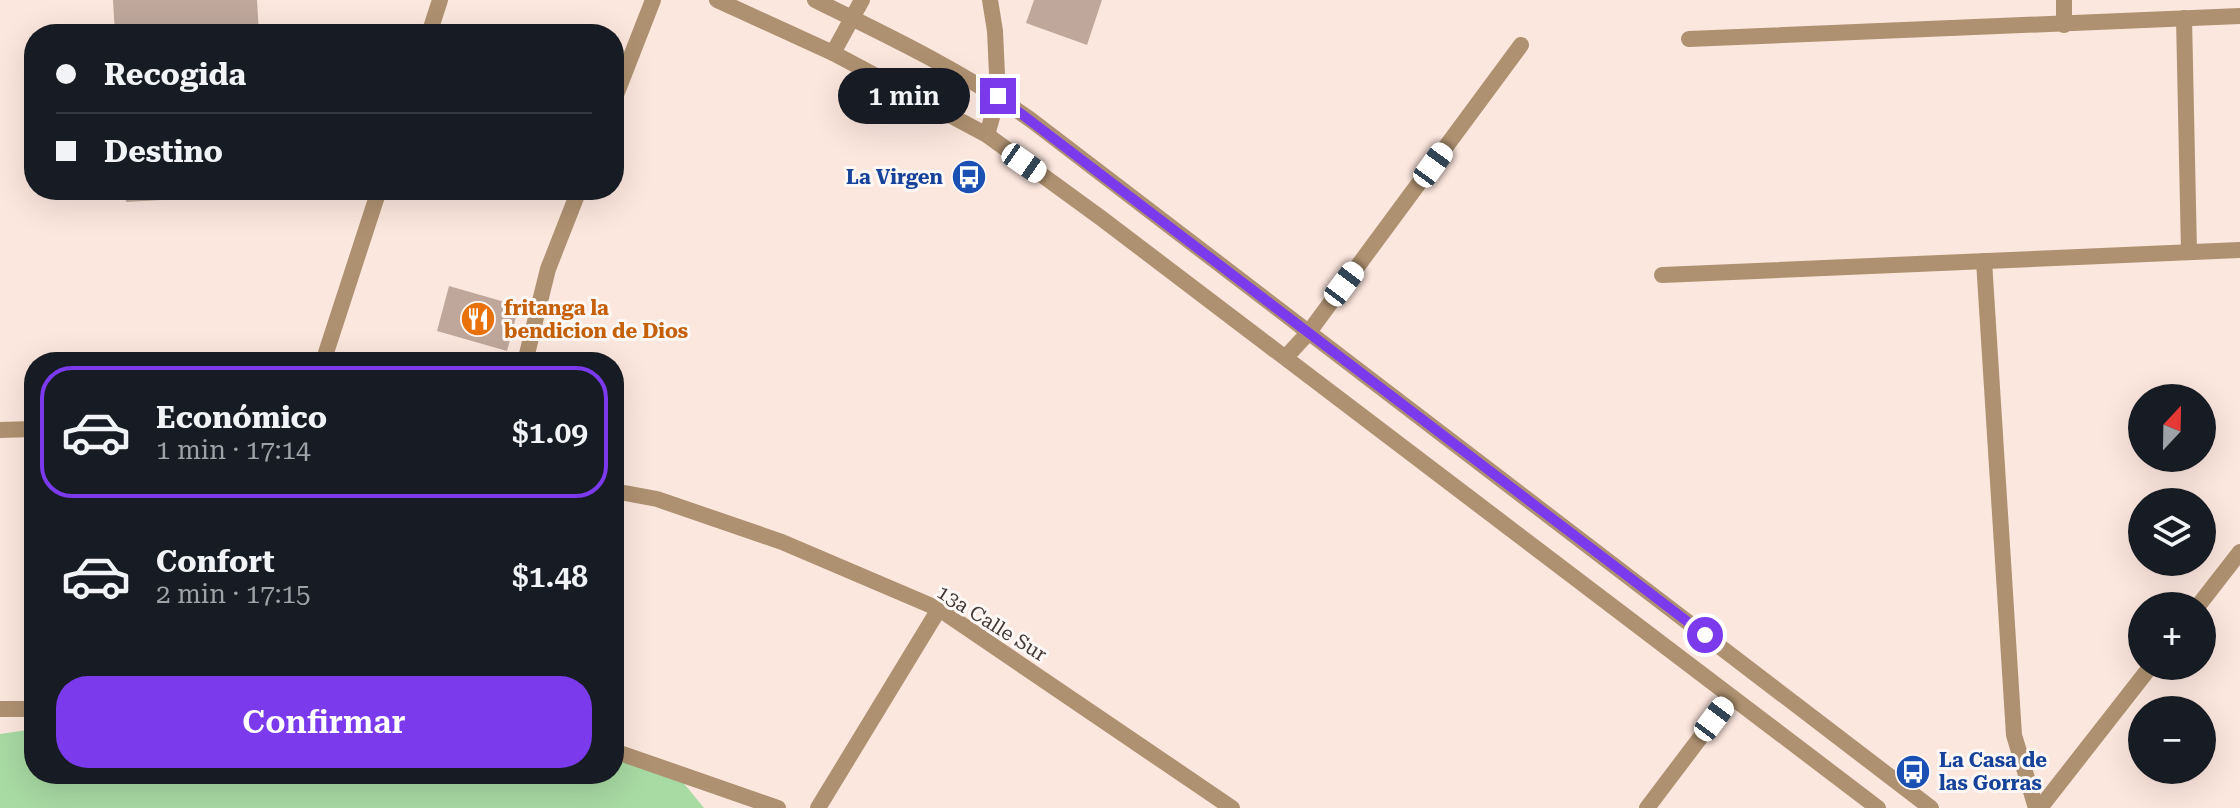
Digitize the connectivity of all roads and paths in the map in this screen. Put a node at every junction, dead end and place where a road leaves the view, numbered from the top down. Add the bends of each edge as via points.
1 (440, 0) edge
2 (653, 0) edge
3 (717, 0) edge
4 (815, 0) edge
5 (862, 0) edge
6 (990, 0) edge
7 (2064, 0) edge
8 (2240, 16) edge
9 (852, 17) junction
10 (2184, 18) junction
11 (432, 24) edge
12 (2064, 25) junction
13 (1689, 39) dead end
14 (1521, 45) dead end
15 (833, 53) junction
16 (624, 74) edge
17 (998, 96) junction
18 (987, 135) junction
19 (376, 200) edge
20 (575, 200) edge
21 (2240, 250) edge
22 (2189, 252) junction
23 (1984, 261) junction
24 (1662, 275) dead end
25 (1309, 332) junction
26 (326, 352) edge
27 (527, 352) edge
28 (1286, 357) junction
29 (24, 429) edge
30 (0, 430) edge
31 (624, 493) edge
32 (2240, 552) edge
33 (2209, 592) edge
34 (939, 609) junction
35 (2140, 680) edge
36 (1731, 697) junction
37 (0, 709) edge
38 (24, 709) edge
39 (624, 754) edge
40 (778, 808) edge
41 (818, 808) edge
42 (1232, 808) edge
43 (1647, 808) edge
44 (1878, 808) edge
45 (1931, 808) edge
46 (2038, 808) edge

1 - 11 street
2 - 16 street
3 - 15 street
4 - 9 street
5 - 9 street
6 - 17 street
7 - 12 street
8 - 10 street
9 - 15 street
9 - 17 street
10 - 12 street
10 - 22 street
12 - 13 street
14 - 25 street
15 - 18 street
17 - 18 street
17 - 25 street
18 - 28 street
19 - 26 street
20 - 27 street via 548,269
21 - 22 street
22 - 23 street
23 - 24 street
23 - 46 street via 2014,735
25 - 28 street
25 - 45 street
28 - 36 street
29 - 30 street
31 - 34 street, 13a Calle Sur via 782,542
32 - 33 street
34 - 41 street
34 - 42 street, 13a Calle Sur
35 - 46 street
36 - 43 street
36 - 44 street
37 - 38 street
39 - 40 street

